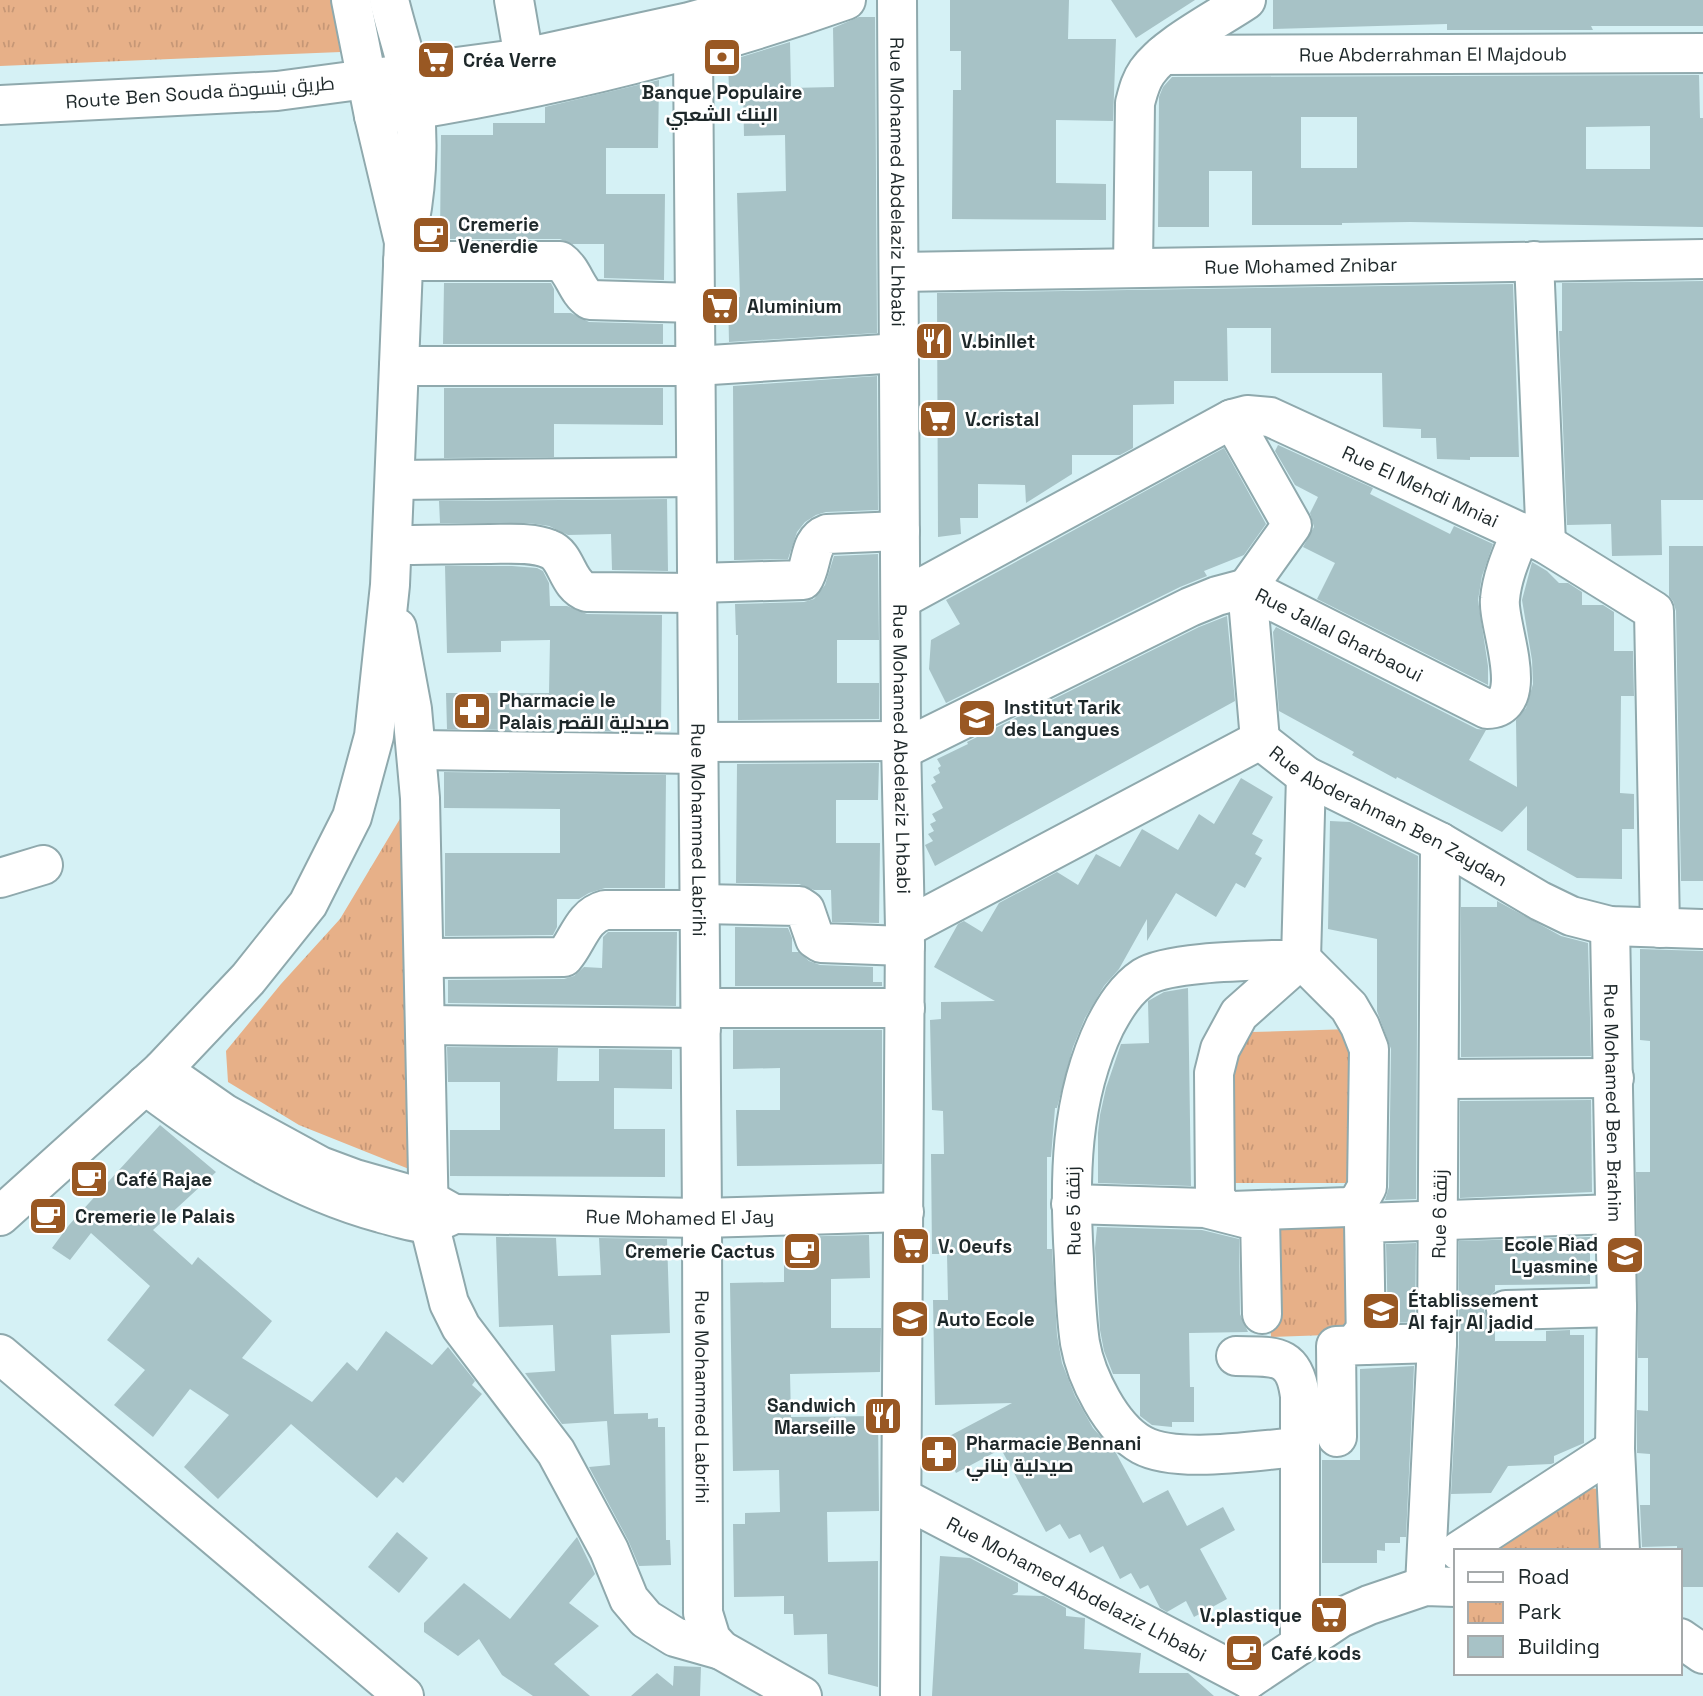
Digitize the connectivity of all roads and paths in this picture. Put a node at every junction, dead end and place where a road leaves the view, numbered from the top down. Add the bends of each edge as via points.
1 (351, 0) edge
2 (389, 0) edge
3 (514, 0) edge
4 (846, 0) edge
5 (897, 0) edge
6 (1246, 0) edge
7 (763, 1) edge
8 (648, 15) edge
9 (693, 48) junction
10 (1703, 53) edge
11 (1163, 55) junction
12 (524, 58) junction
13 (367, 79) junction
14 (412, 92) junction
15 (0, 105) edge
16 (374, 116) junction
17 (403, 251) junction
18 (1703, 259) edge
19 (1534, 261) junction
20 (1133, 268) junction
21 (899, 272) junction
22 (695, 303) junction
23 (900, 352) junction
24 (399, 366) junction
25 (695, 366) junction
26 (1232, 419) junction
27 (696, 477) junction
28 (395, 480) junction
29 (900, 531) junction
30 (1534, 538) junction
31 (392, 545) junction
32 (390, 585) junction
33 (697, 588) junction
34 (1247, 588) junction
35 (901, 599) junction
36 (1260, 740) junction
37 (901, 745) junction
38 (698, 748) junction
39 (416, 750) junction
40 (1306, 776) junction
41 (1440, 842) junction
42 (43, 865) dead end
43 (0, 878) edge
44 (700, 907) junction
45 (1610, 926) junction
46 (1660, 928) junction
47 (1703, 929) edge
48 (905, 937) junction
49 (425, 958) junction
50 (1301, 959) junction
51 (905, 1009) junction
52 (701, 1018) junction
53 (426, 1025) junction
54 (153, 1078) junction
55 (1614, 1078) junction
56 (1440, 1079) junction
57 (1071, 1204) junction
58 (437, 1212) junction
59 (904, 1212) junction
60 (1615, 1214) junction
61 (0, 1216) edge
62 (702, 1218) junction
63 (1440, 1220) junction
64 (1617, 1307) junction
65 (1506, 1310) dead end
66 (1262, 1314) dead end
67 (1363, 1341) junction
68 (1437, 1343) junction
69 (0, 1354) edge
70 (1236, 1356) dead end
71 (1337, 1437) dead end
72 (1299, 1447) junction
73 (1615, 1449) junction
74 (903, 1499) junction
75 (1463, 1549) edge
76 (1620, 1549) edge
77 (1454, 1557) edge
78 (1435, 1582) edge
79 (1682, 1639) edge
80 (1300, 1644) junction
81 (721, 1650) junction
82 (1703, 1654) edge
83 (1249, 1687) edge
84 (404, 1696) edge
85 (800, 1696) edge
86 (900, 1696) edge

1 - 13 street
2 - 14 street
3 - 12 street
4 - 9 street, Route Ben Souda طريق بنسودة
5 - 21 street, Rue Mohamed Abdelaziz Lhbabi
6 - 11 street
7 - 8 street, Route Ben Souda طريق بنسودة
8 - 12 street, Route Ben Souda طريق بنسودة
9 - 14 street, Route Ben Souda طريق بنسودة via 515,91
9 - 22 street, Rue Mohammed Labrihi
10 - 11 street, Rue Abderrahman El Majdoub
11 - 20 street via 1147,72 1135,103
12 - 14 street, Route Ben Souda طريق بنسودة
13 - 14 street, Route Ben Souda طريق بنسودة
13 - 15 street, Route Ben Souda طريق بنسودة via 277,91
13 - 16 street
14 - 16 street, Route Ben Souda طريق بنسودة
14 - 17 street via 414,203
16 - 17 street
17 - 22 street via 560,261 590,300
17 - 24 street
18 - 19 street, Rue Mohamed Znibar
19 - 20 street, Rue Mohamed Znibar
19 - 30 street
20 - 21 street, Rue Mohamed Znibar
21 - 23 street, Rue Mohamed Abdelaziz Lhbabi
22 - 25 street, Rue Mohammed Labrihi
23 - 25 street
23 - 29 street, Rue Mohamed Abdelaziz Lhbabi
24 - 25 street
24 - 28 street
25 - 27 street, Rue Mohammed Labrihi
26 - 30 street, Rue El Mehdi Mniai via 1270,416
26 - 34 street via 1292,526
26 - 35 street, Rue El Mehdi Mniai
27 - 28 street
27 - 33 street, Rue Mohammed Labrihi
28 - 31 street
29 - 33 street via 819,536 803,580
29 - 35 street, Rue Mohamed Abdelaziz Lhbabi
30 - 34 street, Rue Jallal Gharbaoui via 1509,561 1499,601 1510,664 1508,695 1494,709
30 - 46 street, Rue El Mehdi Mniai via 1654,611
31 - 32 street
31 - 33 street via 539,546 559,556 574,585 587,592
32 - 39 street
32 - 54 street via 374,736 352,817 308,904 248,979
33 - 38 street, Rue Mohammed Labrihi
34 - 36 street
34 - 37 street, Rue Jallal Gharbaoui via 1190,607
35 - 37 street, Rue Mohamed Abdelaziz Lhbabi
36 - 40 street, Rue Abderahman Ben Zaydan
36 - 48 street, Rue Abderahman Ben Zaydan
37 - 38 street
37 - 48 street, Rue Mohamed Abdelaziz Lhbabi
38 - 39 street
38 - 44 street, Rue Mohammed Labrihi
39 - 49 street
40 - 41 street, Rue Abderahman Ben Zaydan
40 - 50 street
41 - 45 street, Rue Abderahman Ben Zaydan via 1540,901 1571,916
41 - 56 street, Rue 6 زنقة
42 - 43 street
44 - 48 street via 799,906 821,943
44 - 49 street via 595,913 564,957
44 - 52 street, Rue Mohammed Labrihi
45 - 46 street, Rue Abderahman Ben Zaydan
45 - 55 street, Rue Mohamed Ben Brahim
46 - 47 street, Rue Abderahman Ben Zaydan
48 - 51 street, Rue Mohamed Abdelaziz Lhbabi
49 - 53 street
50 - 50 street via 1239,1014 1220,1049 1214,1073 1215,1198 1224,1209 1348,1207 1357,1203 1367,1187 1369,1049 1349,1007
50 - 57 street, Rue 5 زنقة via 1177,966 1145,976 1117,1003 1081,1091
51 - 52 street
51 - 59 street, Rue Mohamed Abdelaziz Lhbabi
52 - 53 street
52 - 62 street, Rue Mohammed Labrihi
53 - 58 street
54 - 58 street, Rue Mohamed El Jay via 320,1166
54 - 61 street
55 - 56 street
55 - 60 street, Rue Mohamed Ben Brahim
56 - 63 street, Rue 6 زنقة
57 - 66 street via 1205,1208 1248,1219 1260,1217
57 - 72 street, Rue 5 زنقة via 1081,1345 1094,1385 1129,1436 1159,1452 1180,1456
58 - 62 street, Rue Mohamed El Jay
58 - 81 street via 449,1303 461,1327 556,1452 609,1550 629,1599 646,1619 675,1637
59 - 62 street, Rue Mohamed El Jay
59 - 74 street, Rue Mohamed Abdelaziz Lhbabi
60 - 63 street
60 - 64 street, Rue Mohamed Ben Brahim
62 - 81 street, Rue Mohammed Labrihi via 703,1612 711,1639
63 - 67 street via 1364,1223
63 - 68 street, Rue 6 زنقة
64 - 65 street
64 - 73 street, Rue Mohamed Ben Brahim
67 - 68 street
67 - 71 street via 1336,1346
68 - 78 street, Rue 6 زنقة
69 - 84 street
70 - 72 street via 1276,1357 1291,1367 1300,1396
72 - 80 street
73 - 75 street
73 - 76 street, Rue Mohamed Ben Brahim
74 - 83 street, Rue Mohamed Abdelaziz Lhbabi
74 - 86 street, Rue Mohamed Abdelaziz Lhbabi
77 - 78 street
78 - 80 street via 1340,1618
79 - 82 street
80 - 83 street
81 - 85 street

